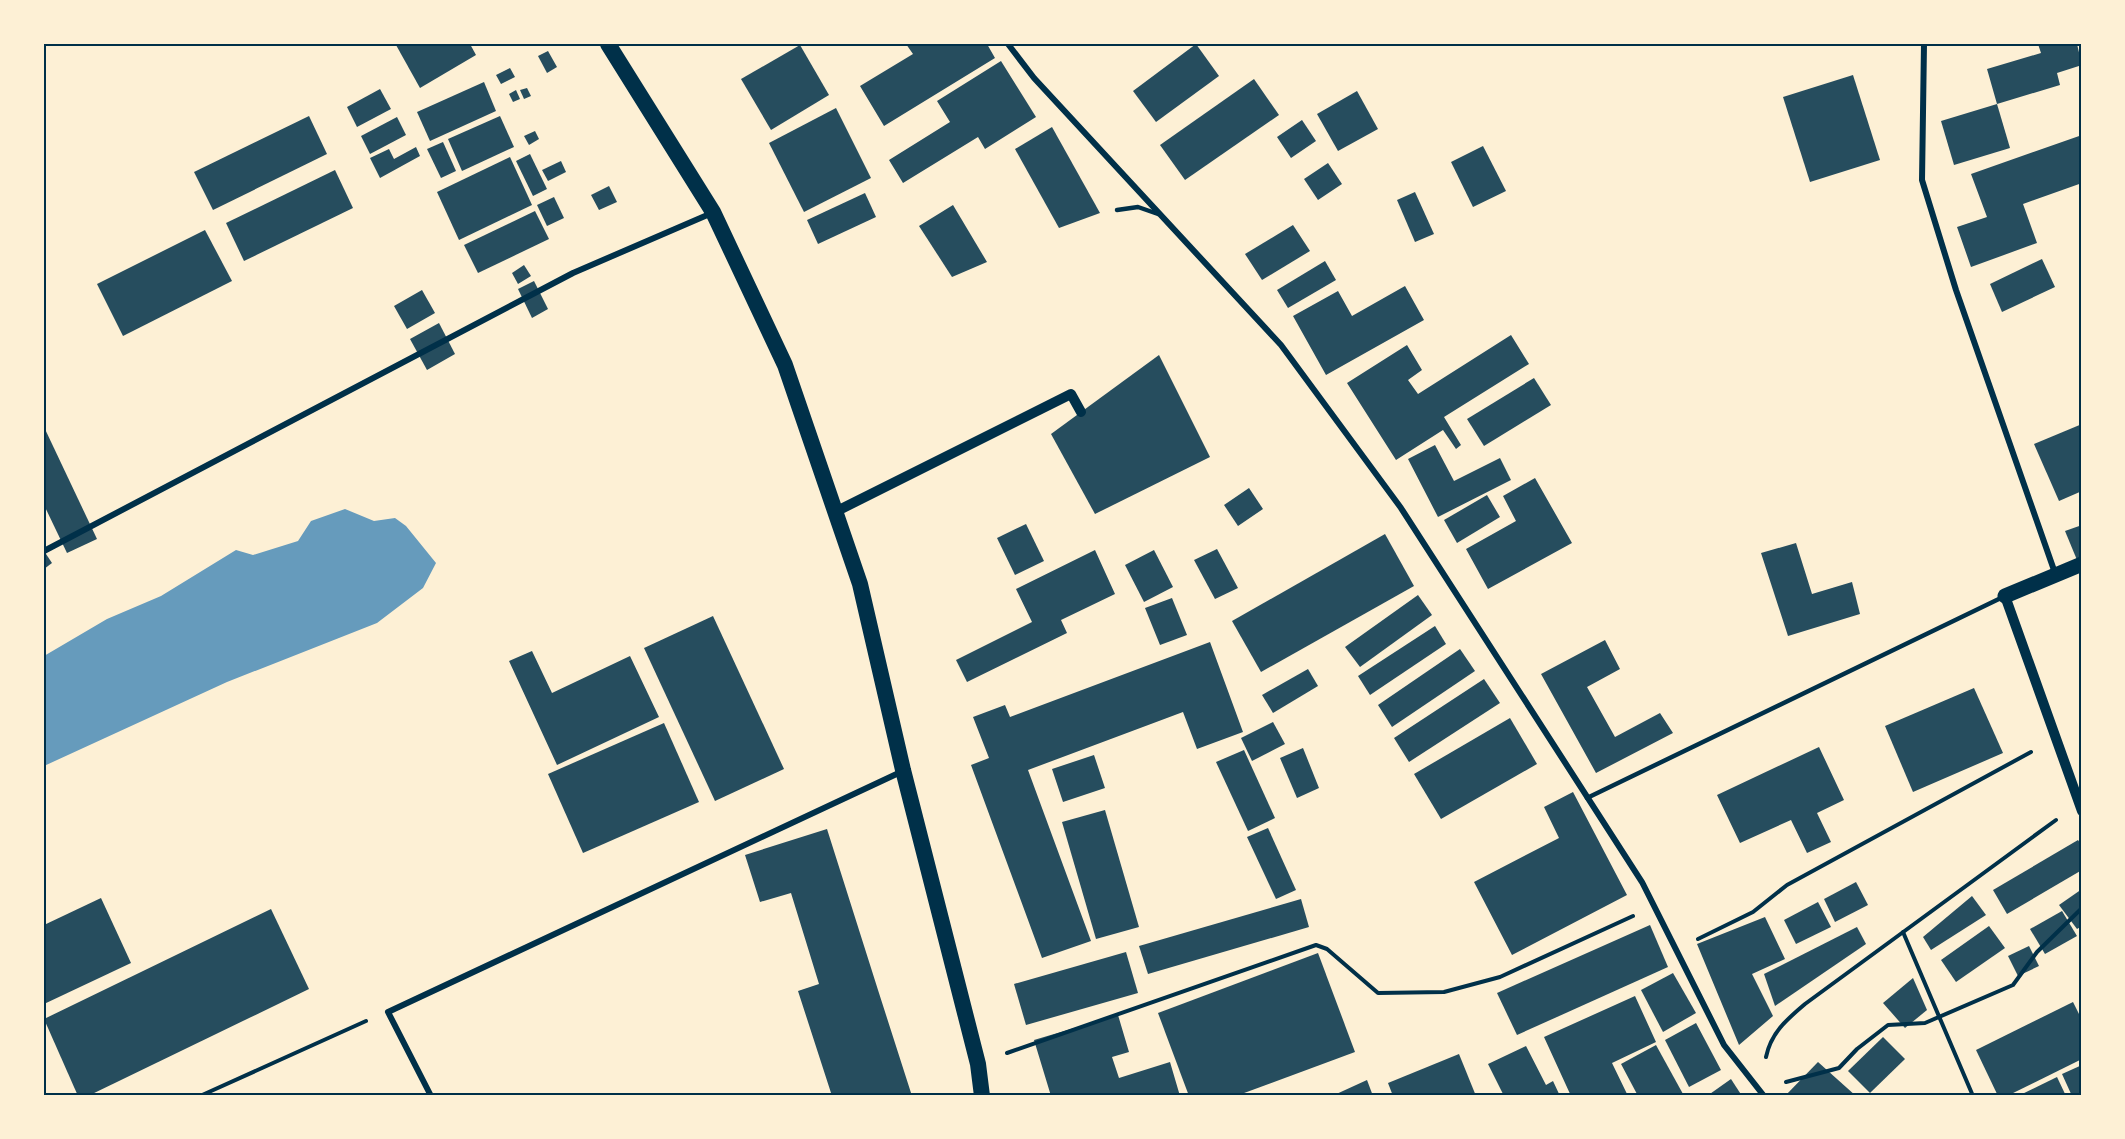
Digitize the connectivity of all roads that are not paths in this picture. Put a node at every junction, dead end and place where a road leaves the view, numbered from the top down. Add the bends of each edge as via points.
1 (608, 44) edge
2 (1008, 44) edge
3 (1924, 44) edge
4 (1117, 210) dead end
5 (712, 212) junction
6 (1161, 215) junction
7 (1081, 412) dead end
8 (843, 508) dead end
9 (44, 551) edge
10 (2082, 564) edge
11 (2055, 573) junction
12 (2005, 596) junction
13 (903, 770) junction
14 (1587, 798) junction
15 (2080, 808) edge
16 (431, 1095) edge
17 (982, 1095) edge
18 (1764, 1095) edge

1 - 5 highway
2 - 6 street via 1034,78
3 - 11 street via 1922,180 1956,290
4 - 6 lane via 1138,207
5 - 9 street via 573,273
5 - 13 highway via 785,365 860,584
6 - 14 street via 1281,345 1401,508
7 - 8 street via 1071,394
10 - 11 main road
11 - 12 main road
12 - 14 lane
12 - 15 street
13 - 16 street via 388,1012
13 - 17 highway via 978,1064
14 - 18 street via 1642,882 1724,1044

